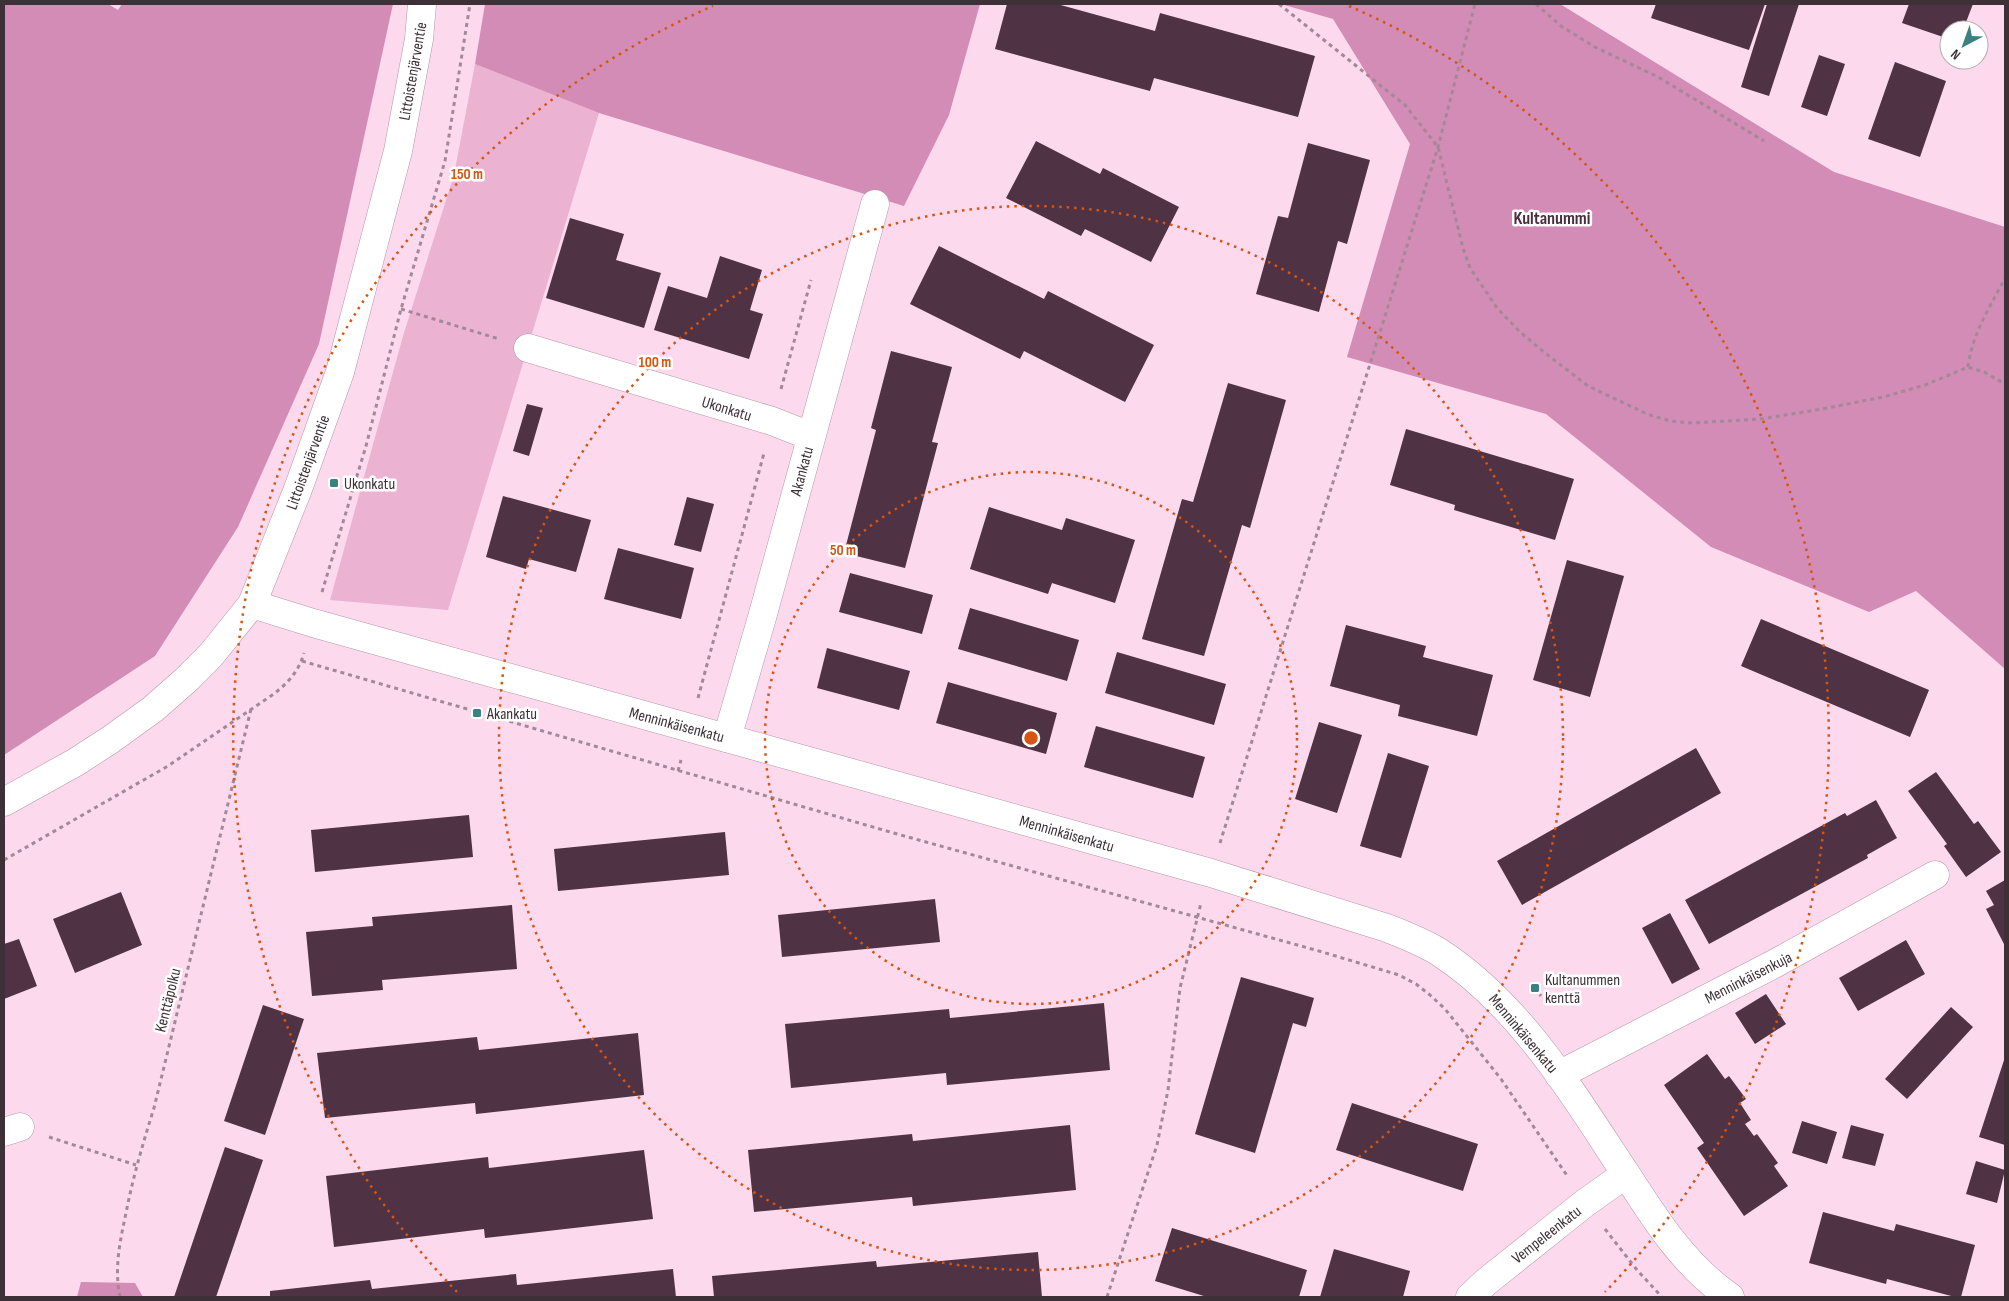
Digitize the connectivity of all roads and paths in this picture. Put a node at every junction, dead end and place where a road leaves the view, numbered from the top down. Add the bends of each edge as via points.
1 (422, 4) edge
2 (1279, 4) edge
3 (1475, 4) edge
4 (1536, 4) edge
5 (1764, 142) dead end
6 (1438, 147) junction
7 (875, 204) dead end
8 (2005, 278) edge
9 (811, 280) dead end
10 (401, 309) dead end
11 (528, 348) joint
12 (1968, 367) junction
13 (2005, 384) edge
14 (772, 421) junction
15 (810, 436) junction
16 (334, 483) dead end
17 (354, 489) dead end
18 (252, 604) junction
19 (302, 661) dead end
20 (252, 708) dead end
21 (690, 728) junction
22 (727, 738) junction
23 (678, 771) junction
24 (4, 802) edge
25 (1211, 873) junction
26 (1934, 876) dead end
27 (1196, 917) junction
28 (1559, 1075) junction
29 (12, 1130) edge
30 (136, 1165) junction
31 (1626, 1174) junction
32 (1585, 1203) junction
33 (120, 1296) edge
34 (1107, 1297) edge
35 (1470, 1297) edge
36 (1662, 1297) edge
37 (1730, 1297) edge

1 - 18 street, Littoistenjärventie via 419,39 398,151 340,372
2 - 6 path via 1405,105
3 - 6 path
4 - 5 path via 1561,26 1595,47 1658,77
6 - 12 path via 1462,248 1470,268 1497,308 1540,349 1588,386 1632,408 1670,421 1761,419 1883,397
6 - 25 path
7 - 15 street, Akankatu
8 - 12 path via 1977,332
9 - 14 path
10 - 11 path
11 - 14 street, Ukonkatu
12 - 13 path
14 - 15 street, Ukonkatu
14 - 21 path
15 - 22 street, Akankatu
16 - 17 path
18 - 21 street, Menninkäisenkatu
18 - 24 street, Littoistenjärventie via 211,655 153,709 76,762
19 - 23 path
20 - 30 path, Kenttäpolku via 154,1108
21 - 22 street, Menninkäisenkatu
21 - 23 path
22 - 25 street, Menninkäisenkatu
23 - 27 path
25 - 27 path
25 - 28 street, Menninkäisenkatu via 1388,928 1437,951 1484,986 1510,1012
26 - 28 street, Menninkäisenkuja via 1774,964
27 - 32 path via 1380,969 1416,984 1445,1010 1496,1072
27 - 34 path via 1180,988 1168,1090 1157,1145
28 - 31 street, Menninkäisenkatu
29 - 30 path
30 - 33 path, Kenttäpolku via 116,1269
31 - 32 street, Vempeleenkatu
31 - 37 street, Menninkäisenkatu via 1681,1254
32 - 35 street, Vempeleenkatu
32 - 36 path

